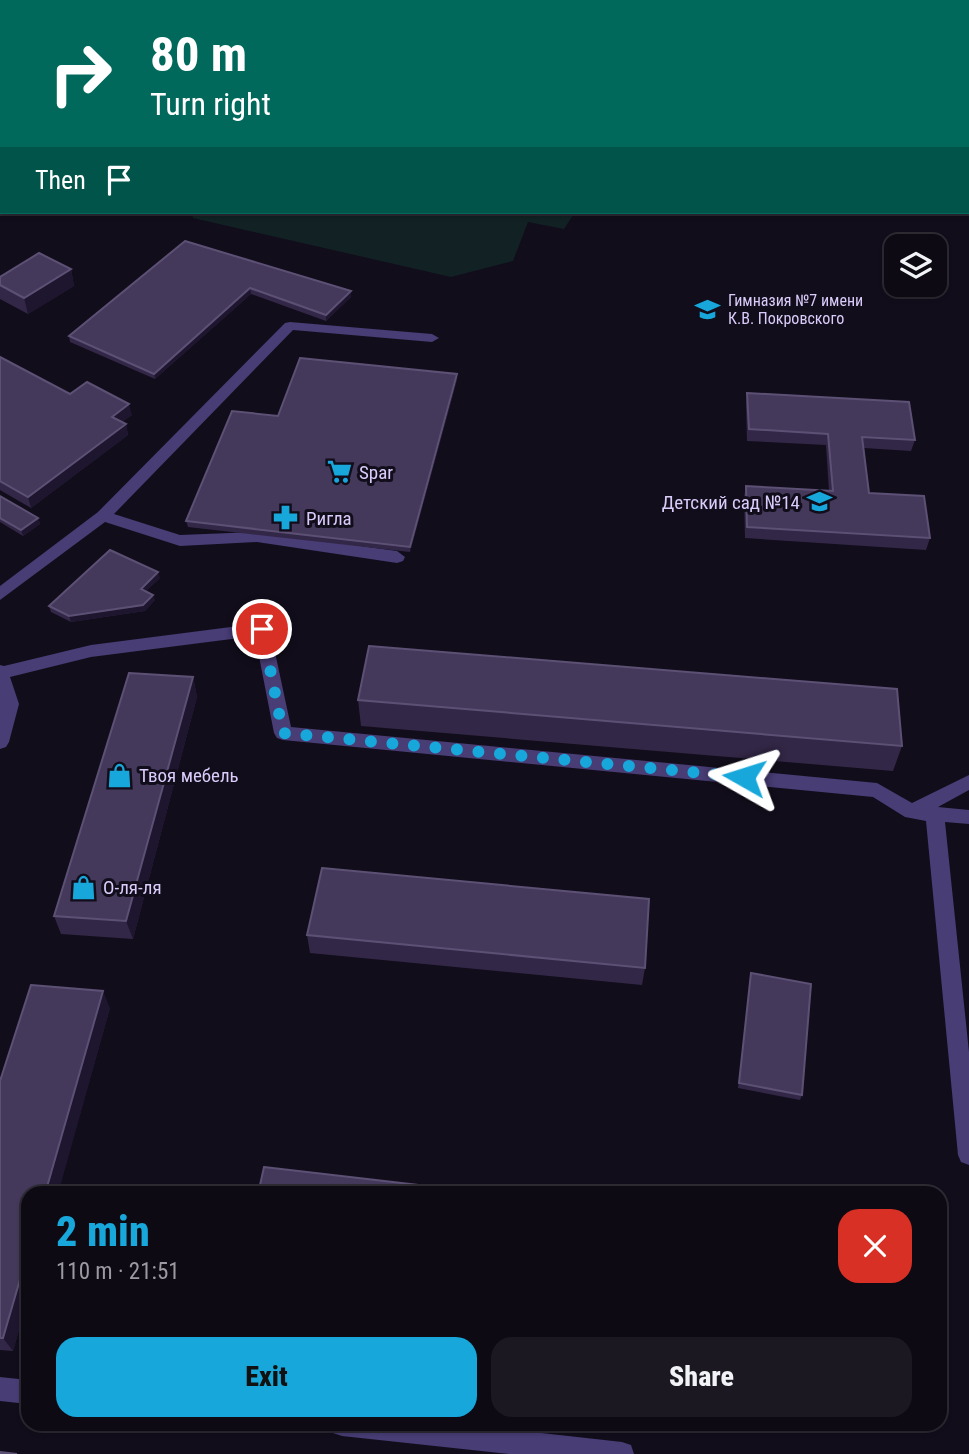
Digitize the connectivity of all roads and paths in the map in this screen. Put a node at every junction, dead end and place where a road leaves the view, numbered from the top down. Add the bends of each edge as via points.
1 (432, 338) dead end
2 (103, 516) junction
3 (397, 557) edge
4 (0, 594) edge
5 (1, 672) edge
6 (0, 742) edge
7 (969, 782) edge
8 (911, 812) junction
9 (935, 814) junction
10 (969, 817) edge
11 (969, 1155) edge
12 (0, 1389) edge
13 (21, 1391) edge
14 (407, 1431) edge
15 (622, 1454) edge

1 - 2 street via 290,326
2 - 3 street via 180,541 257,537
2 - 4 street
5 - 6 street via 10,704
5 - 8 street via 91,651 262,629 283,733 877,790
7 - 8 street
8 - 9 street
9 - 10 street
9 - 11 street
12 - 13 street
14 - 15 street

